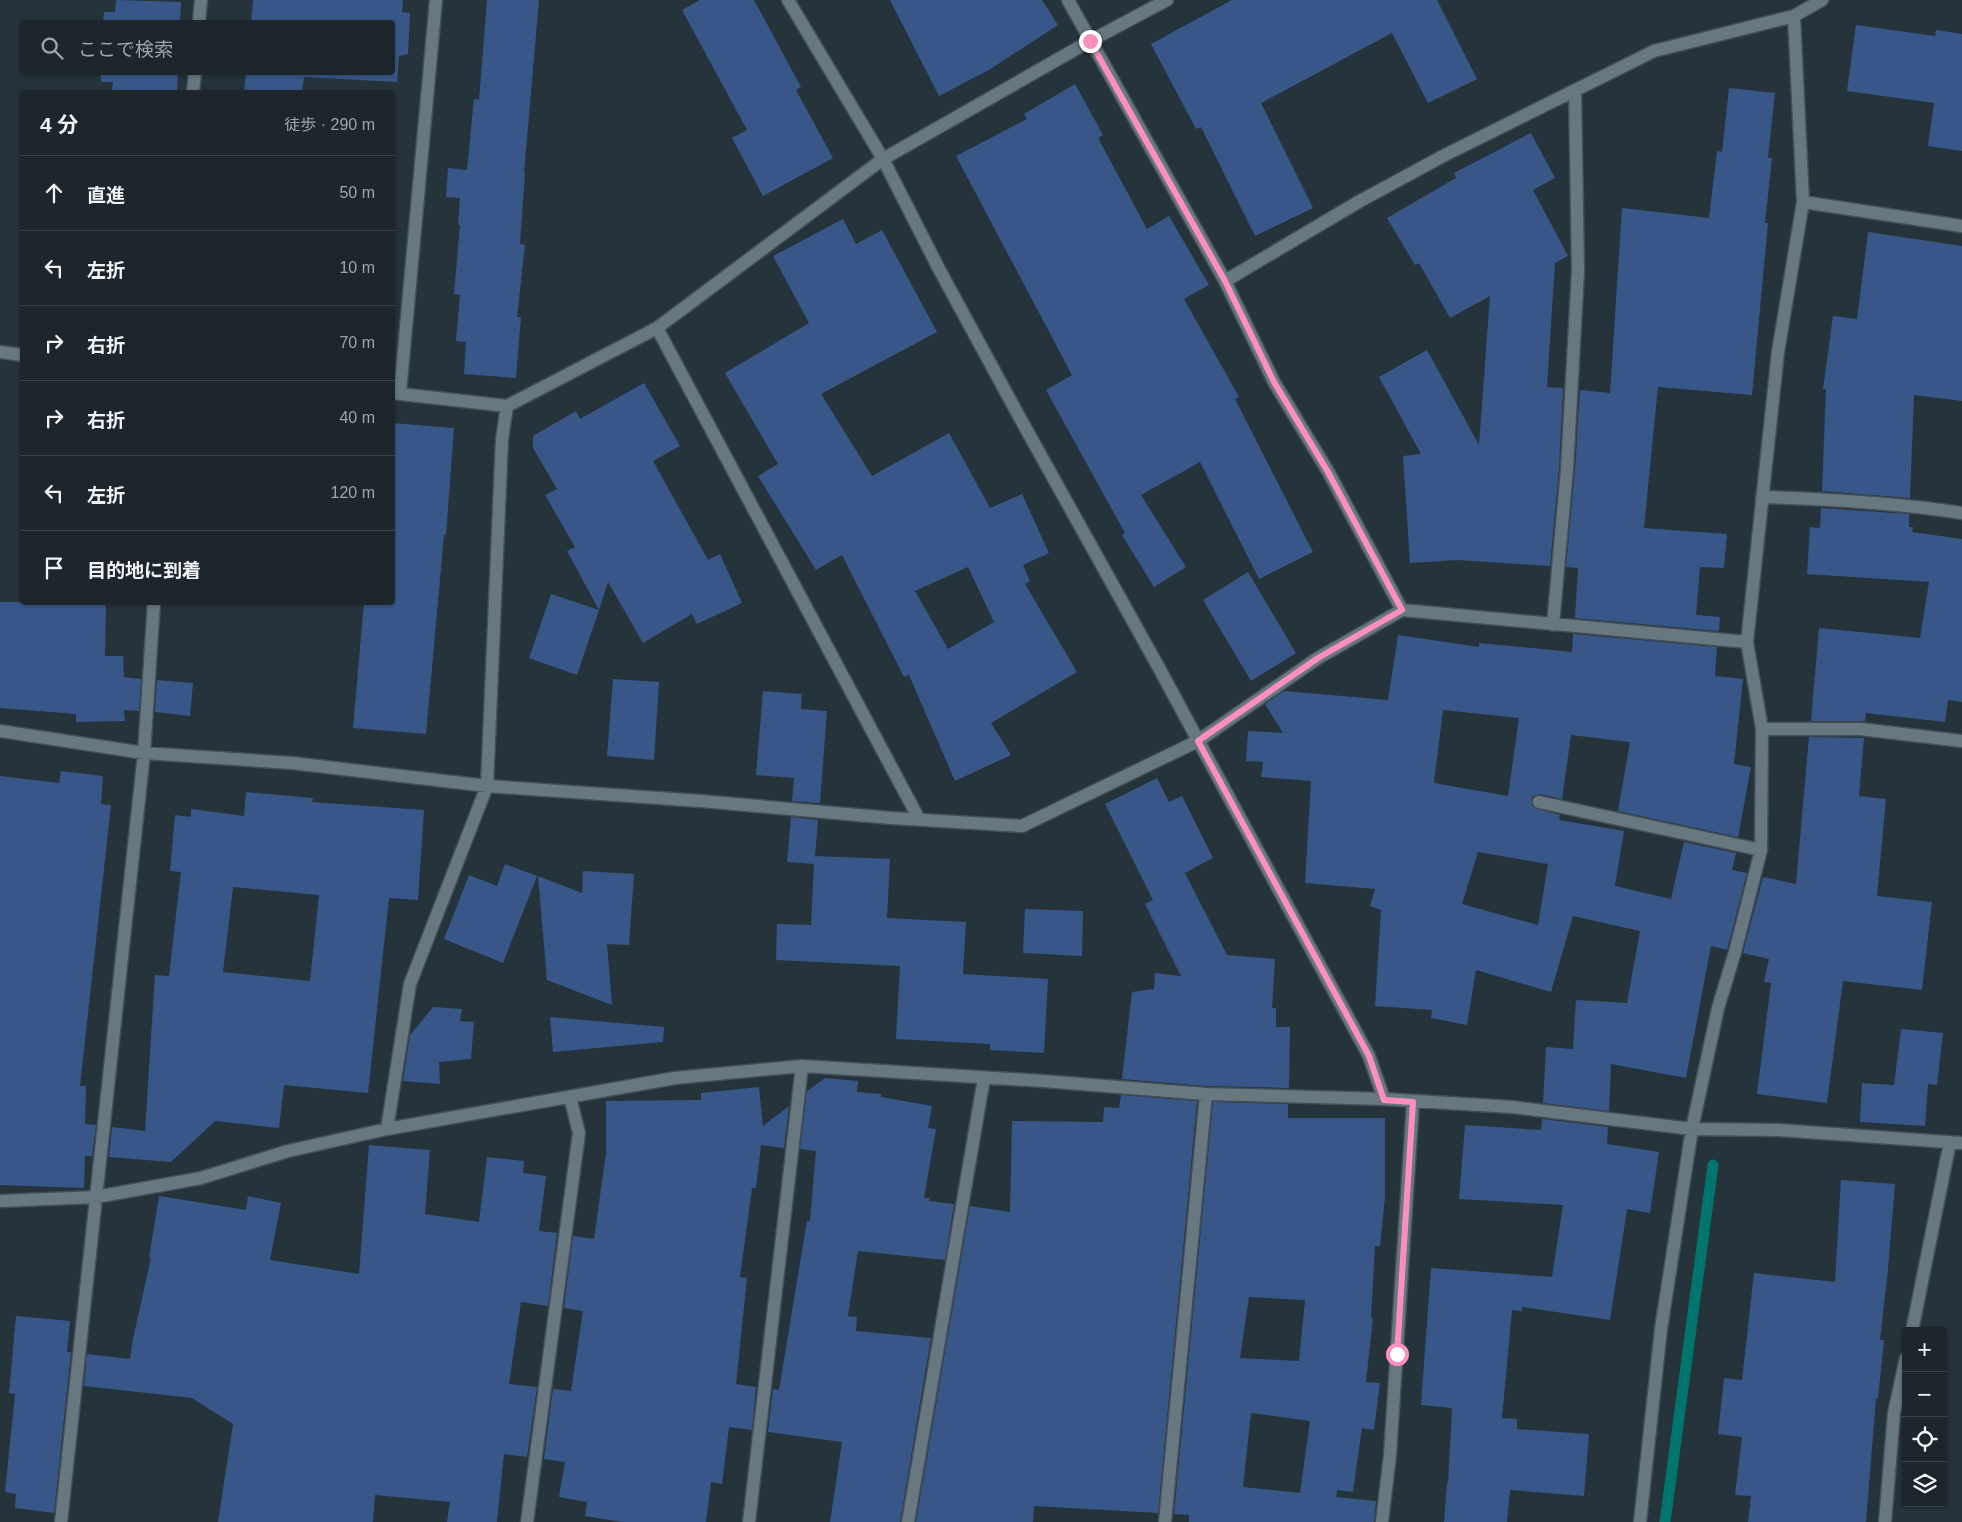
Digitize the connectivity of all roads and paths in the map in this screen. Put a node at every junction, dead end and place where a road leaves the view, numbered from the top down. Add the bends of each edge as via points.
1 (201, 0) edge
2 (436, 0) edge
3 (788, 0) edge
4 (1068, 0) edge
5 (1167, 0) edge
6 (1822, 0) edge
7 (1794, 16) junction
8 (199, 20) edge
9 (1090, 41) junction
10 (194, 75) edge
11 (193, 90) edge
12 (1575, 91) junction
13 (883, 159) junction
14 (1803, 202) junction
15 (1962, 226) edge
16 (1225, 281) junction
17 (658, 328) junction
18 (0, 352) edge
19 (20, 355) edge
20 (396, 393) edge
21 (507, 406) junction
22 (1762, 497) junction
23 (1962, 513) edge
24 (154, 605) edge
25 (1402, 610) junction
26 (1553, 625) junction
27 (1746, 642) junction
28 (1762, 729) junction
29 (0, 731) edge
30 (1198, 741) junction
31 (1962, 741) edge
32 (144, 753) junction
33 (487, 786) junction
34 (1539, 802) dead end
35 (919, 819) junction
36 (1761, 850) junction
37 (802, 1066) junction
38 (984, 1078) junction
39 (1206, 1094) junction
40 (570, 1097) junction
41 (1384, 1100) junction
42 (1413, 1102) junction
43 (387, 1129) junction
44 (1692, 1129) junction
45 (1956, 1142) edge
46 (96, 1197) junction
47 (0, 1201) edge
48 (1913, 1327) edge
49 (1903, 1372) edge
50 (60, 1522) edge
51 (527, 1522) edge
52 (749, 1522) edge
53 (908, 1522) edge
54 (1165, 1522) edge
55 (1382, 1522) edge
56 (1640, 1522) edge
57 (1886, 1522) edge

1 - 8 street
2 - 20 street
3 - 13 street
4 - 9 street
5 - 9 street
6 - 7 street
7 - 12 street via 1654,51
7 - 14 street
9 - 13 street
9 - 16 street
10 - 11 street
12 - 16 street via 1445,154
12 - 26 street via 1578,271 1567,469
13 - 17 street
13 - 30 street via 939,269
14 - 15 street
14 - 22 street via 1778,352
16 - 25 street via 1274,382 1328,472
17 - 21 street
17 - 35 street
18 - 19 street
20 - 21 street
21 - 33 street via 502,439
22 - 23 street via 1838,500
22 - 27 street
24 - 32 street
25 - 26 street
25 - 30 street via 1318,658
26 - 27 street
27 - 28 street
28 - 31 street via 1860,729
28 - 36 street
29 - 32 street
30 - 35 street via 1022,826
30 - 41 street via 1369,1056
32 - 33 street via 292,763
32 - 46 street
33 - 35 street
33 - 43 street via 410,984
34 - 36 street
36 - 44 street via 1718,1008
37 - 38 street
37 - 40 street via 675,1078
37 - 52 street
38 - 39 street
38 - 53 street
39 - 41 street
39 - 54 street
40 - 43 street
40 - 51 street via 579,1133
41 - 42 street
42 - 44 street via 1512,1108
42 - 55 street via 1390,1455
43 - 46 street via 288,1151 201,1178
44 - 45 street via 1778,1130
44 - 56 street via 1661,1329
45 - 48 street
46 - 47 street
46 - 50 street
49 - 57 street via 1894,1413

